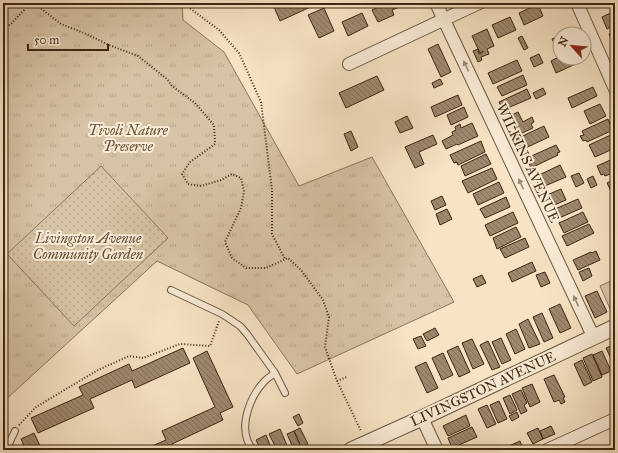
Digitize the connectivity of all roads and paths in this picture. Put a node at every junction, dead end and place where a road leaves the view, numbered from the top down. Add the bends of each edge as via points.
1 (24, 3) edge
2 (34, 3) edge
3 (183, 3) edge
4 (436, 3) edge
5 (479, 3) edge
6 (577, 3) edge
7 (444, 19) junction
8 (3, 27) edge
9 (349, 64) dead end
10 (615, 89) edge
11 (285, 259) junction
12 (171, 290) dead end
13 (222, 314) junction
14 (615, 327) edge
15 (593, 336) junction
16 (275, 373) junction
17 (347, 377) dead end
18 (337, 381) junction
19 (285, 393) dead end
20 (422, 418) junction
21 (615, 419) edge
22 (14, 431) joint
23 (366, 443) junction
24 (6, 450) edge
25 (253, 450) edge
26 (352, 450) edge
27 (437, 450) edge
28 (547, 450) edge

1 - 8 path via 24,10 10,26
2 - 11 path via 61,24 138,56 195,103 214,126 215,144 190,162 182,174 188,184 201,186 232,174 240,178 244,191 241,208 225,242 232,258 246,268 266,268
3 - 11 path via 220,30 239,53 261,102 272,190 272,234
4 - 7 street, WILKINS AVENUE
5 - 7 street
6 - 10 street
7 - 9 street
15 -> 7 street, WILKINS AVENUE
11 - 18 path via 288,258 301,270 323,300 329,317 325,347
12 - 13 lane
13 - 16 lane via 240,326
13 - 22 path via 210,346 180,344 143,358 130,356 98,370 36,407
14 - 15 street, LIVINGSTON AVENUE
15 - 20 street, LIVINGSTON AVENUE
16 - 19 lane
16 - 25 lane via 263,382 253,396 248,410 245,425 247,439
17 - 18 path
18 - 23 path
20 - 23 street, LIVINGSTON AVENUE
20 - 27 street
21 - 28 street
22 - 24 lane
23 - 26 street, LIVINGSTON AVENUE

